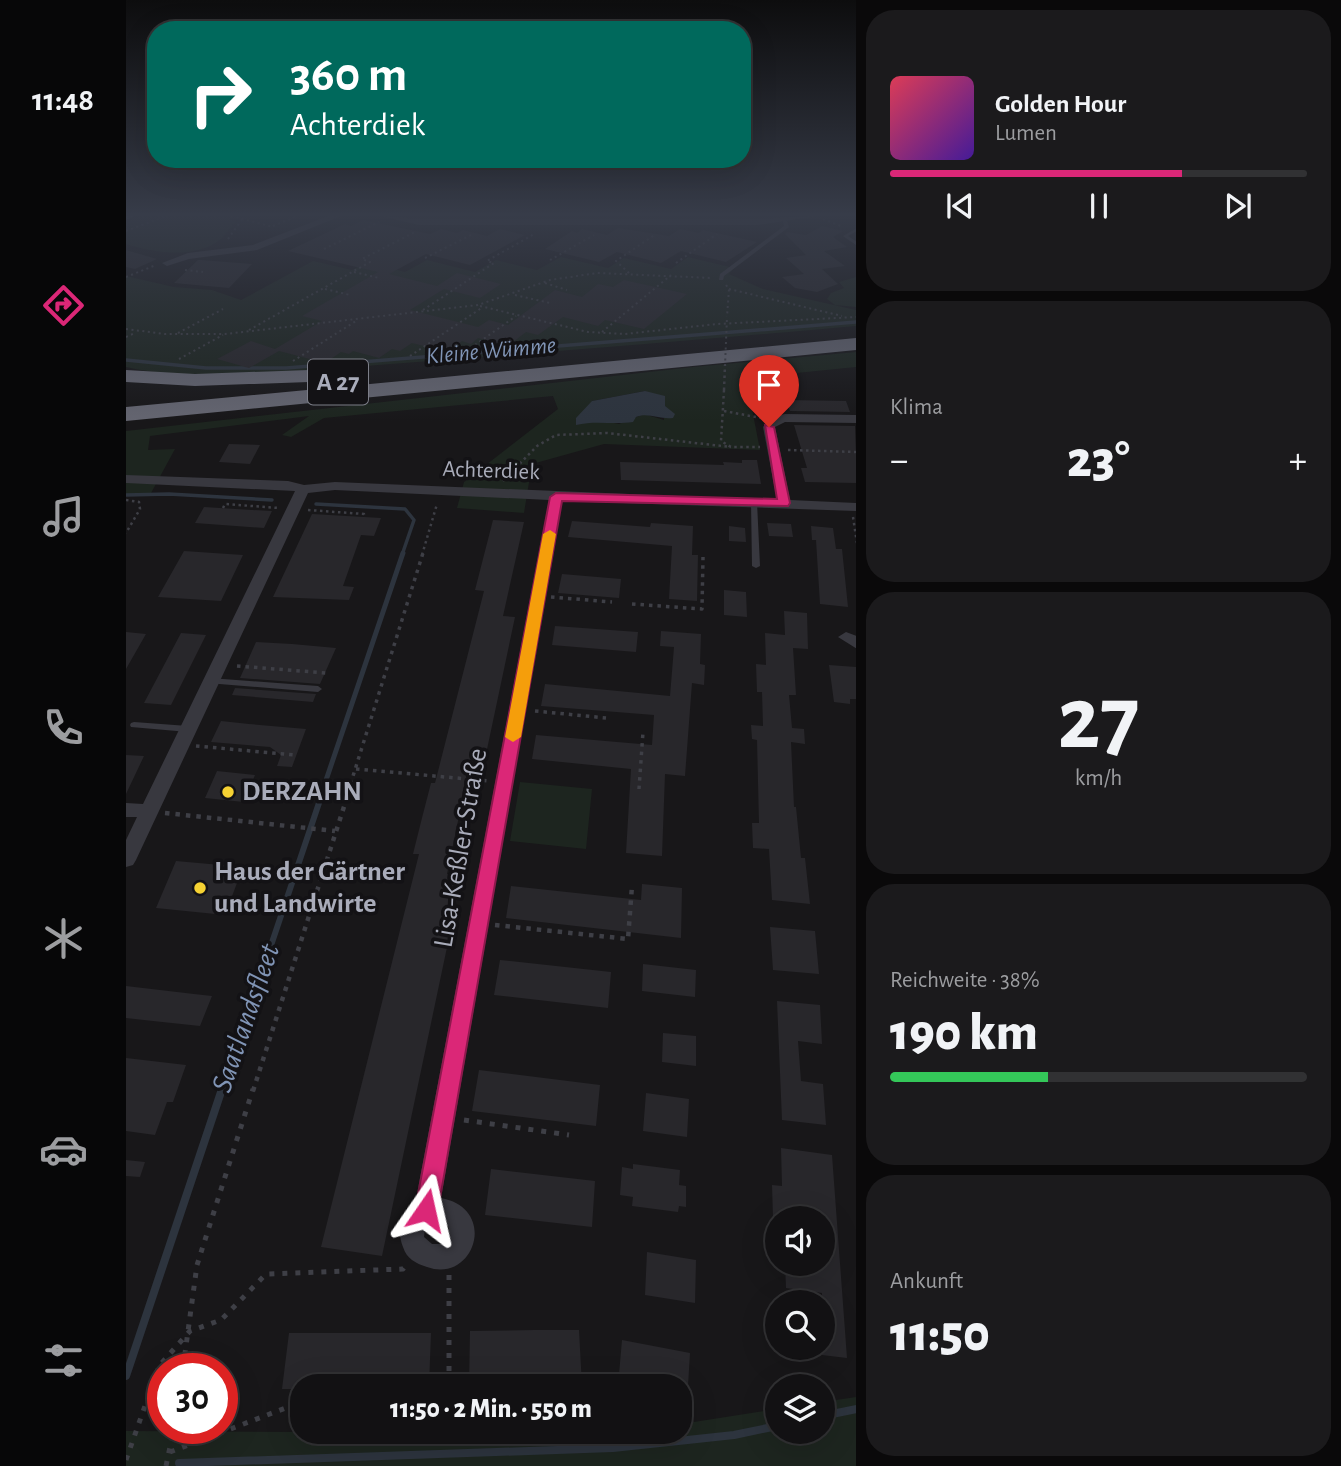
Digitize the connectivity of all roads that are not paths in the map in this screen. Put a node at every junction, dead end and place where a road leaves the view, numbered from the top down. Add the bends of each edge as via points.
1 (852, 326) edge
2 (856, 344) edge
3 (551, 361) junction
4 (126, 376) edge
5 (309, 376) junction
6 (410, 388) junction
7 (126, 392) edge
8 (126, 403) edge
9 (126, 414) edge
10 (856, 419) edge
11 (126, 423) edge
12 (126, 479) edge
13 (304, 489) junction
14 (556, 497) junction
15 (754, 502) junction
16 (784, 503) junction
17 (854, 507) edge
18 (756, 566) dead end
19 (211, 681) junction
20 (317, 690) dead end
21 (134, 725) dead end
22 (188, 729) junction
23 (126, 810) edge
24 (149, 811) junction
25 (126, 860) edge
26 (426, 1210) junction

1 - 3 highway, A 27
2 - 6 highway, A 27
3 - 5 highway
3 - 8 highway, A 27
4 - 5 highway via 195,380
5 - 7 highway
6 - 9 highway, A 27
6 - 11 highway
10 - 16 street via 773,421 769,427
12 - 13 street, Achterdiek
13 - 14 street, Achterdiek via 335,486
13 - 19 street
14 - 15 street, Achterdiek
14 - 26 street, Lisa-Keßler-Straße
15 - 16 street, Achterdiek
15 - 18 lane
16 - 17 street, Achterdiek
19 - 20 lane
19 - 22 street
21 - 22 lane
22 - 24 street
23 - 24 street
24 - 25 street
26 - 26 street, Lisa-Keßler-Straße via 441,1208 455,1214 463,1226 462,1240 453,1253 440,1259 426,1256 411,1238 417,1217

